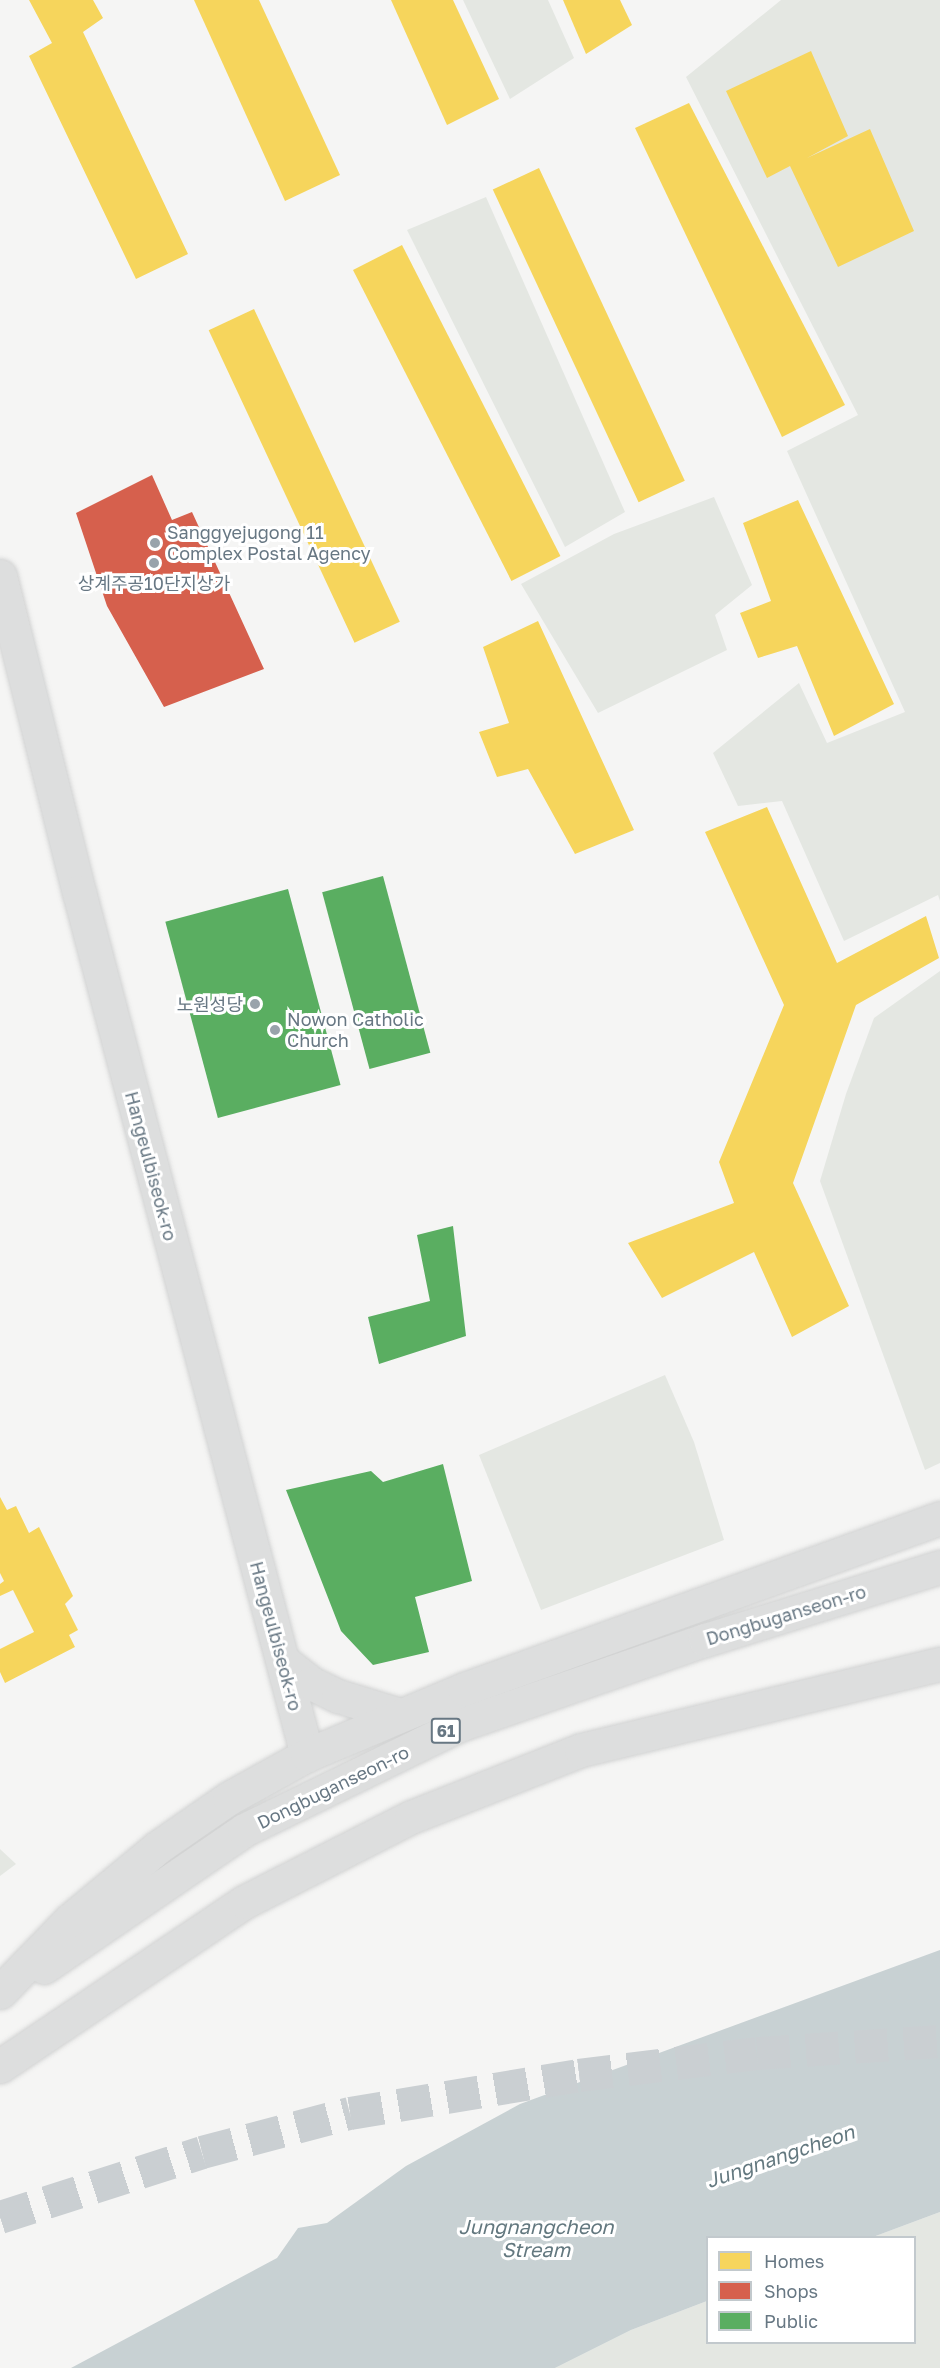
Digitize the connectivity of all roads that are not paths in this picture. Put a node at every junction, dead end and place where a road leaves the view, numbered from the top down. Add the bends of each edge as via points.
1 (0, 576) edge
2 (940, 1518) edge
3 (940, 1567) edge
4 (282, 1661) junction
5 (940, 1664) edge
6 (400, 1716) junction
7 (307, 1755) junction
8 (0, 1992) edge
9 (0, 1998) edge
10 (0, 2066) edge

1 - 4 main road, Hangeulbiseok-ro via 79,892
2 - 6 main road via 464,1689
3 - 9 main road, Dongbuganseon-ro / 61 via 705,1640 459,1725 244,1830
4 - 6 main road via 311,1683 338,1696
4 - 7 main road, Hangeulbiseok-ro
5 - 10 main road via 581,1750 411,1817 244,1902
6 - 7 main road
7 - 8 main road via 229,1798 158,1847 70,1920

